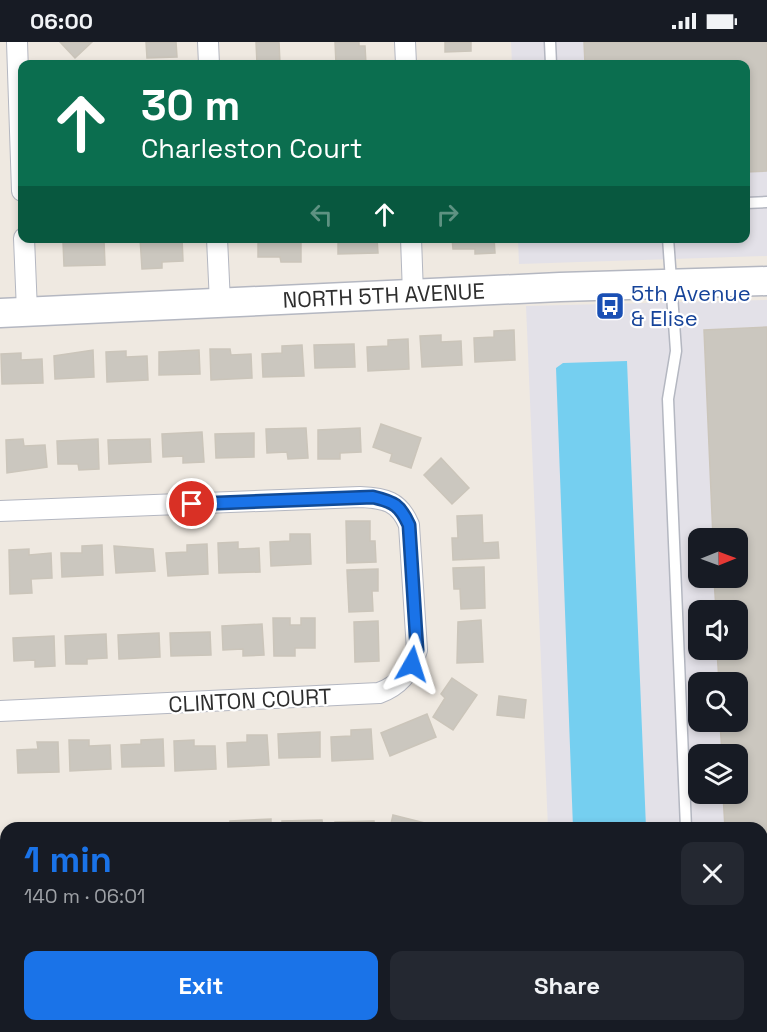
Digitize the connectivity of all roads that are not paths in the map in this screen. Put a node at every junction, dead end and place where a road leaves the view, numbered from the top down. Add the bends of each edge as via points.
1 (17, 42) edge
2 (208, 42) edge
3 (405, 42) edge
4 (550, 42) edge
5 (209, 60) edge
6 (406, 60) edge
7 (551, 60) edge
8 (18, 72) edge
9 (750, 202) edge
10 (767, 202) edge
11 (23, 243) edge
12 (217, 243) edge
13 (411, 243) edge
14 (668, 243) edge
15 (767, 281) edge
16 (672, 284) junction
17 (413, 294) junction
18 (220, 303) junction
19 (14, 312) edge
20 (0, 512) edge
21 (0, 711) edge
22 (686, 822) edge

1 - 8 street
2 - 5 street
3 - 6 street
4 - 7 lane
9 - 10 lane
11 - 19 street
12 - 18 street
13 - 17 street
14 - 16 lane
15 - 16 street, NORTH 5TH AVENUE
16 - 17 street, NORTH 5TH AVENUE
16 - 22 lane via 676,351 668,399
17 - 18 street, NORTH 5TH AVENUE
18 - 19 street, NORTH 5TH AVENUE
20 - 21 street, CLINTON COURT via 373,497 389,501 402,510 409,525 417,650 412,664 391,689 379,693

